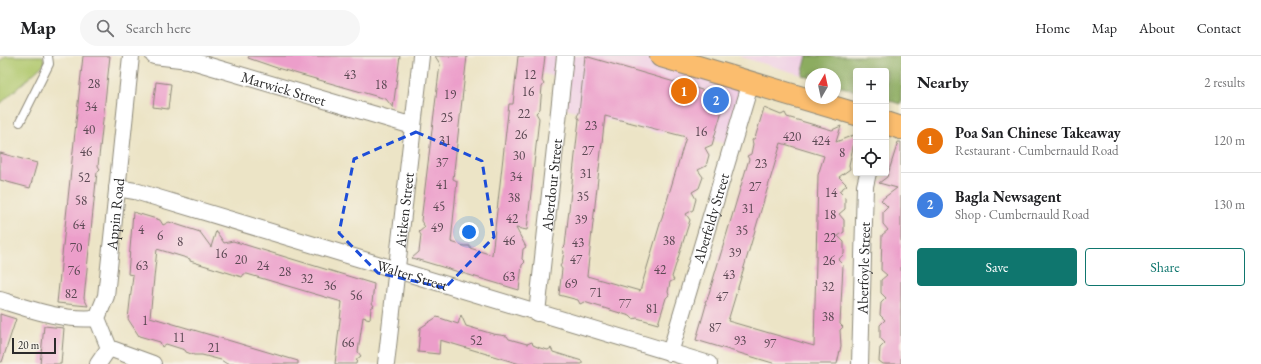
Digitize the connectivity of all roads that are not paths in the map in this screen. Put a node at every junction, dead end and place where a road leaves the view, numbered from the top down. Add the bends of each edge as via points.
1 (48, 56) edge
2 (131, 56) edge
3 (154, 56) edge
4 (421, 56) edge
5 (565, 56) edge
6 (661, 56) edge
7 (750, 82) junction
8 (853, 113) edge
9 (20, 122) dead end
10 (889, 124) edge
11 (413, 126) junction
12 (901, 128) edge
13 (867, 176) edge
14 (117, 188) junction
15 (397, 272) junction
16 (0, 300) edge
17 (537, 313) junction
18 (97, 318) junction
19 (109, 348) junction
20 (670, 353) junction
21 (98, 364) edge
22 (153, 364) edge
23 (386, 364) edge
24 (708, 364) edge
25 (860, 364) edge

1 - 9 lane via 49,64
2 - 14 street, Appin Road
3 - 11 street, Marwick Street via 189,60
4 - 11 street, Aitken Street
5 - 17 street, Aberdour Street
6 - 7 main road
7 - 8 main road
7 - 20 street, Aberfeldy Street
10 - 12 main road
11 - 15 street, Aitken Street
13 - 25 street, Aberfoyle Street
14 - 15 street, Walter Street via 135,191
14 - 18 street, Appin Road via 106,296
15 - 17 street, Walter Street
15 - 23 street, Aitken Street
16 - 18 street via 46,315
17 - 20 street, Walter Street
18 - 19 street
19 - 21 street
19 - 22 street
20 - 24 street, Walter Street

